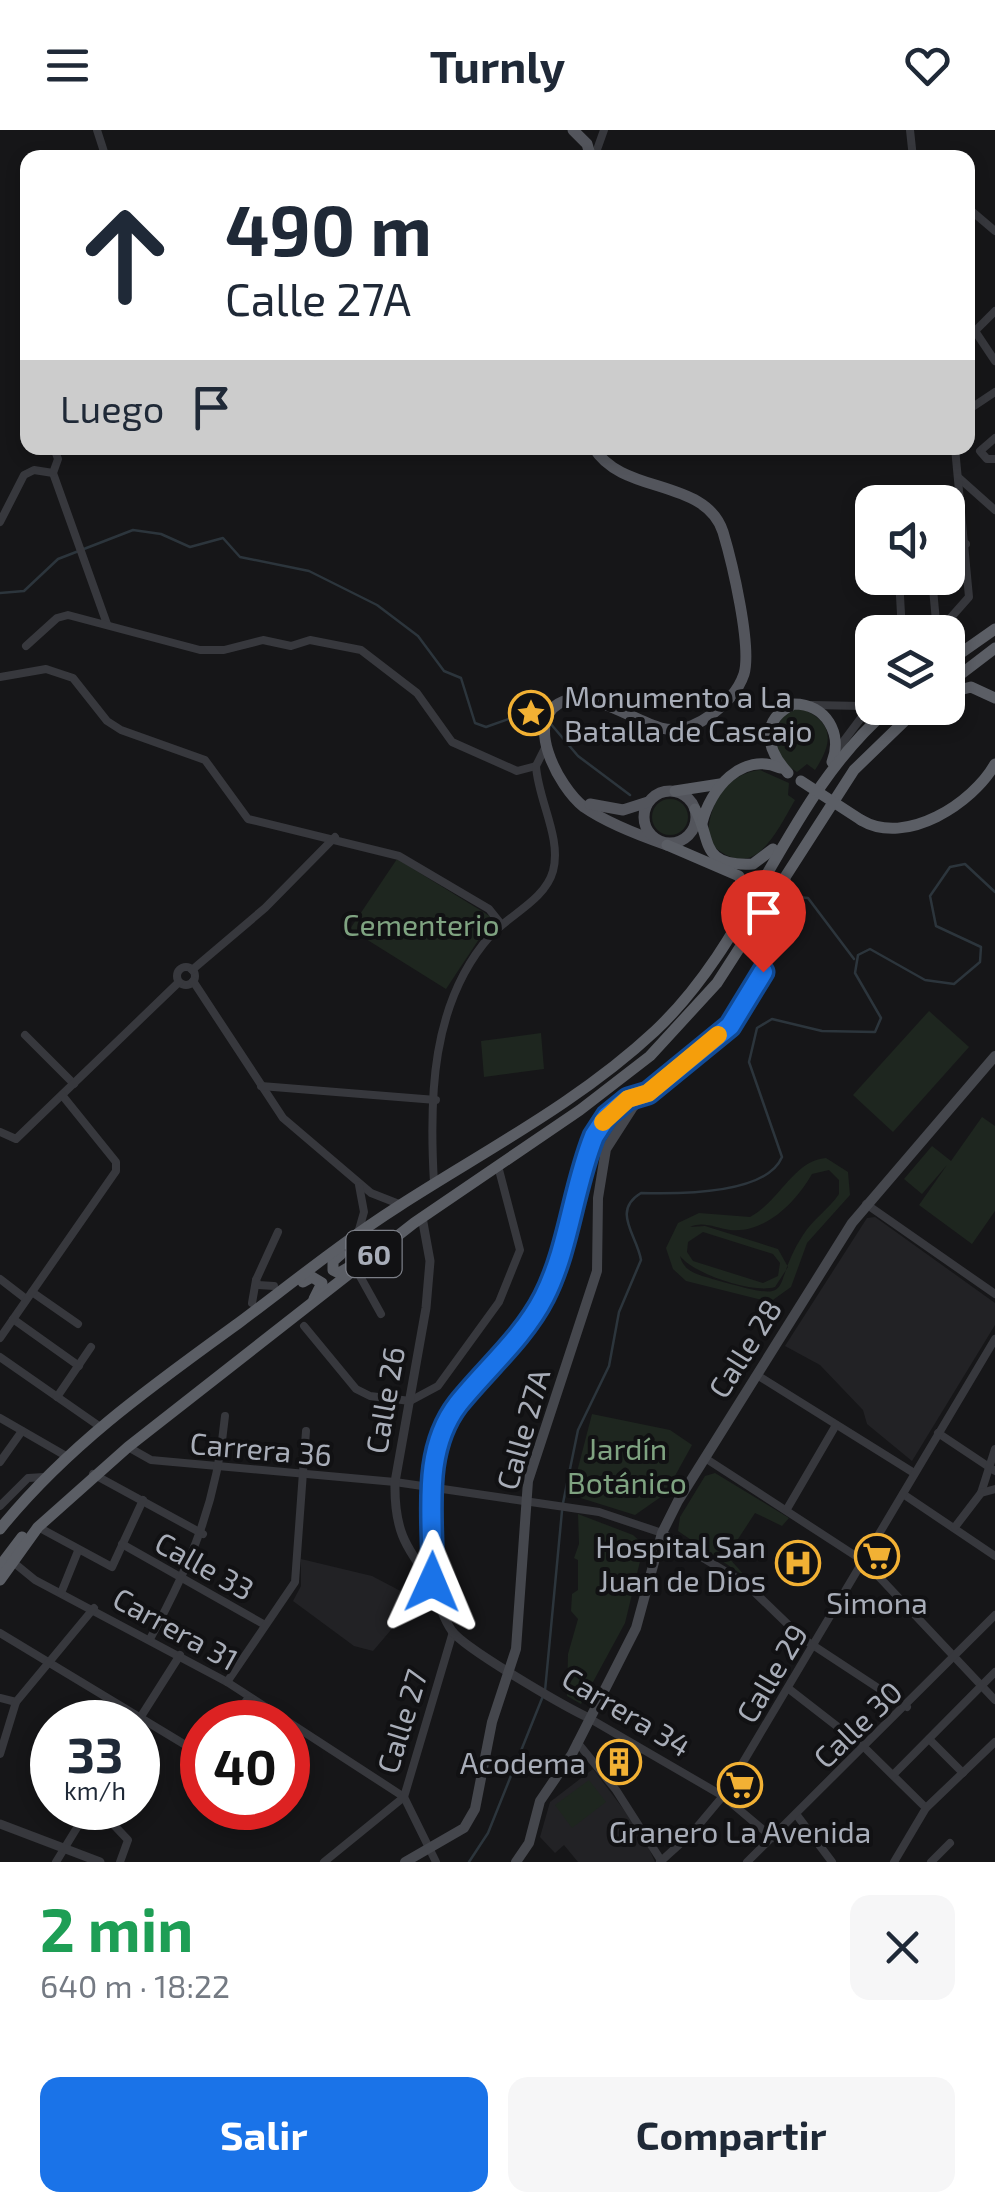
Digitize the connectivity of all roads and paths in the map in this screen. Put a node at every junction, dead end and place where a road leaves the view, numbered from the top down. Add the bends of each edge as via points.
1 (573, 130) edge
2 (590, 150) edge
3 (975, 214) edge
4 (995, 231) edge
5 (995, 310) edge
6 (994, 355) edge
7 (992, 441) edge
8 (57, 455) edge
9 (600, 455) edge
10 (957, 455) edge
11 (995, 458) edge
12 (53, 473) junction
13 (960, 478) junction
14 (961, 485) edge
15 (965, 506) edge
16 (992, 507) edge
17 (0, 522) edge
18 (965, 525) edge
19 (966, 544) joint
20 (953, 615) edge
21 (106, 624) junction
22 (995, 630) edge
23 (26, 646) dead end
24 (995, 648) edge
25 (965, 650) edge
26 (965, 671) edge
27 (0, 677) edge
28 (965, 689) edge
29 (995, 698) edge
30 (808, 705) junction
31 (855, 706) edge
32 (855, 722) edge
33 (874, 725) edge
34 (900, 725) edge
35 (547, 744) junction
36 (835, 754) junction
37 (995, 764) edge
38 (536, 766) junction
39 (788, 772) junction
40 (828, 773) junction
41 (992, 775) edge
42 (728, 779) junction
43 (675, 791) junction
44 (569, 792) junction
45 (654, 797) junction
46 (699, 817) junction
47 (794, 823) junction
48 (336, 837) junction
49 (668, 845) junction
50 (793, 861) junction
51 (501, 924) junction
52 (733, 929) junction
53 (192, 970) junction
54 (179, 982) junction
55 (193, 982) junction
56 (26, 1036) dead end
57 (995, 1056) edge
58 (74, 1084) junction
59 (261, 1086) junction
60 (648, 1093) junction
61 (62, 1096) junction
62 (436, 1100) junction
63 (0, 1132) edge
64 (498, 1166) junction
65 (434, 1184) junction
66 (360, 1185) junction
67 (403, 1203) junction
68 (866, 1204) junction
69 (418, 1220) junction
70 (278, 1232) dead end
71 (358, 1233) junction
72 (356, 1269) junction
73 (0, 1279) edge
74 (256, 1280) junction
75 (274, 1286) dead end
76 (995, 1294) edge
77 (29, 1295) junction
78 (252, 1303) dead end
79 (381, 1314) dead end
80 (13, 1319) junction
81 (78, 1324) dead end
82 (304, 1326) dead end
83 (274, 1335) junction
84 (0, 1338) edge
85 (216, 1339) junction
86 (995, 1339) edge
87 (91, 1347) dead end
88 (0, 1356) edge
89 (79, 1366) junction
90 (757, 1375) junction
91 (57, 1397) junction
92 (410, 1400) junction
93 (226, 1416) dead end
94 (0, 1418) edge
95 (836, 1425) junction
96 (100, 1426) junction
97 (22, 1431) junction
98 (306, 1431) dead end
99 (938, 1433) junction
100 (128, 1447) junction
101 (995, 1449) edge
102 (66, 1456) junction
103 (705, 1458) junction
104 (0, 1462) edge
105 (220, 1466) junction
106 (993, 1468) edge
107 (914, 1473) junction
108 (93, 1474) junction
109 (299, 1475) junction
110 (44, 1478) junction
111 (0, 1482) edge
112 (395, 1482) junction
113 (432, 1487) junction
114 (995, 1489) edge
115 (33, 1490) junction
116 (12, 1491) junction
117 (980, 1493) junction
118 (903, 1494) junction
119 (143, 1500) junction
120 (526, 1500) junction
121 (0, 1506) edge
122 (786, 1510) junction
123 (43, 1523) junction
124 (955, 1527) junction
125 (0, 1529) edge
126 (662, 1533) junction
127 (203, 1534) junction
128 (0, 1537) edge
129 (122, 1544) junction
130 (78, 1551) junction
131 (995, 1556) edge
132 (865, 1562) junction
133 (7, 1564) edge
134 (0, 1580) edge
135 (182, 1580) junction
136 (432, 1582) junction
137 (61, 1593) junction
138 (94, 1608) junction
139 (995, 1615) edge
140 (265, 1625) junction
141 (0, 1632) edge
142 (453, 1632) junction
143 (150, 1638) junction
144 (815, 1643) junction
145 (180, 1655) junction
146 (954, 1657) junction
147 (49, 1663) junction
148 (510, 1670) junction
149 (995, 1672) edge
150 (228, 1682) junction
151 (982, 1685) junction
152 (789, 1688) junction
153 (250, 1697) junction
154 (0, 1698) edge
155 (110, 1700) edge
156 (151, 1700) edge
157 (248, 1700) edge
158 (995, 1700) edge
159 (16, 1702) junction
160 (907, 1707) junction
161 (587, 1717) junction
162 (929, 1739) junction
163 (577, 1742) junction
164 (991, 1745) edge
165 (865, 1748) junction
166 (0, 1754) edge
167 (995, 1756) edge
168 (963, 1773) junction
169 (893, 1776) junction
170 (722, 1796) junction
171 (404, 1797) junction
172 (926, 1808) junction
173 (796, 1814) junction
174 (0, 1824) edge
175 (75, 1830) edge
176 (119, 1830) edge
177 (773, 1838) junction
178 (950, 1842) dead end
179 (65, 1847) junction
180 (429, 1848) junction
181 (56, 1862) edge
182 (100, 1862) edge
183 (120, 1862) edge
184 (324, 1862) edge
185 (405, 1862) edge
186 (436, 1862) edge
187 (516, 1862) edge
188 (661, 1862) edge
189 (748, 1862) edge
190 (832, 1862) edge
191 (894, 1862) edge
192 (931, 1862) edge

1 - 2 main road
3 - 4 street
5 - 6 street via 976,330
7 - 11 street via 982,454
8 - 12 street
9 - 35 main road via 614,470 703,505 718,521 746,666 728,700 686,729 663,729 578,698 554,707 545,722
10 - 13 street
12 - 17 street via 24,475
12 - 21 street
13 - 14 street
13 - 16 street
15 - 16 street
18 - 19 street
19 - 20 street via 969,597
21 - 23 street via 57,618
21 - 38 street via 200,650 263,640 361,650 417,693 452,742 517,771
22 - 25 highway
24 - 26 highway
27 - 48 street via 46,669 73,678 121,730 205,760 244,817
28 - 29 highway
30 - 31 street
30 - 36 highway via 832,726
30 - 39 highway via 783,710 769,730 770,750
32 - 36 street
33 - 40 highway, 60
34 - 50 highway, 60 via 854,770
35 - 38 street
35 - 44 main road
36 - 40 highway
37 - 41 highway
38 - 51 street via 554,868 546,886
39 - 41 highway, bridge via 861,820 890,830 922,825
39 - 42 highway via 757,762
40 - 47 highway, 60
42 - 43 highway via 703,790
42 - 46 highway
43 - 45 main road
43 - 46 main road
44 - 45 main road via 597,807 623,810
44 - 49 main road via 591,811
45 - 49 main road via 645,820
46 - 47 highway via 708,849 743,865 762,861
46 - 49 main road via 684,838
47 - 52 highway, 60
48 - 51 street via 398,856 489,909
48 - 53 street
49 - 52 highway via 740,876 746,894
50 - 60 main road, Calle 27A via 778,928 749,1001 730,1026
50 - 64 highway, 60 via 697,1009 632,1070
51 - 62 street via 470,959 444,1018
52 - 65 highway, 60 via 692,989 636,1048 569,1100
53 - 54 street via 179,971
53 - 55 street
54 - 55 street
54 - 58 street
55 - 59 street
56 - 58 street
57 - 68 main road, Calle 28
58 - 61 street
59 - 62 street
59 - 66 street via 283,1118
60 - 113 street via 628,1099 594,1136 544,1297 452,1414 438,1444
60 - 120 main road, Calle 27A via 621,1120 602,1162 598,1271
61 - 63 street via 14,1141
61 - 77 street via 118,1166
62 - 65 street
64 - 69 highway, 60
64 - 92 street via 519,1240 517,1262 455,1368
65 - 67 highway, 60
66 - 67 street via 381,1200
66 - 71 street via 364,1212
67 - 69 highway via 335,1258 332,1268 344,1271
67 - 71 highway, 60
68 - 76 street
68 - 90 main road, Calle 28
69 - 72 highway, 60
69 - 92 street, Calle 26 via 430,1260
70 - 74 street
71 - 85 highway, 60
72 - 79 street
72 - 83 highway, 60
73 - 77 street
74 - 75 street
74 - 78 street
77 - 80 street
77 - 81 street
80 - 84 street
80 - 89 street
82 - 92 street via 356,1389 379,1400
83 - 85 highway via 318,1295 320,1280 308,1278
83 - 100 highway, 60
85 - 96 highway, 60
86 - 99 street, Calle 29
87 - 89 street
88 - 91 street
89 - 91 street
90 - 95 street
90 - 103 main road, Calle 28
91 - 96 street
92 - 112 street, Calle 26
93 - 105 street
94 - 97 street
95 - 107 street
95 - 122 street
96 - 102 highway, 60
97 - 102 street
97 - 104 street
98 - 109 street
99 - 106 street
99 - 107 street, Calle 29
100 - 105 street, Carrera 36 via 151,1460
100 - 108 highway, 60
101 - 106 street
102 - 110 highway, 60
103 - 122 street
103 - 126 main road, Calle 28
105 - 109 street, Carrera 36
105 - 127 street
106 - 117 street
107 - 118 street, Calle 29
108 - 119 street
108 - 123 highway, 60
109 - 112 street, Carrera 36
109 - 140 street via 295,1582
110 - 115 highway, 60
110 - 116 street via 28,1478
111 - 116 street
112 - 113 street, Carrera 36
112 - 136 street, Calle 26 via 396,1526
113 - 120 street, Carrera 36
113 - 136 street
114 - 117 street
115 - 125 highway, 60
115 - 128 highway
116 - 121 street
117 - 124 street
118 - 124 street
118 - 132 street, Calle 29
119 - 127 street
119 - 129 street
120 - 126 street, Carrera 36 via 581,1507
120 - 148 main road, Calle 27A
122 - 132 street
123 - 130 street
123 - 133 highway via 32,1525
124 - 131 street
126 - 144 street, Carrera 36 via 746,1584
126 - 161 main road, Calle 28 via 636,1628
127 - 135 street
129 - 130 street via 112,1567
129 - 135 street, Calle 33
130 - 137 street
132 - 144 street, Calle 29
132 - 146 street
133 - 134 highway
133 - 137 street, Carrera 31
135 - 140 street, Calle 33
135 - 143 street
136 - 142 street
137 - 138 street, Carrera 31
138 - 143 street, Carrera 31
138 - 147 street
139 - 146 street, Calle 30
140 - 150 street
141 - 147 street
142 - 148 street, Carrera 34
142 - 171 street, Calle 27
143 - 145 street, Carrera 31
144 - 152 street, Calle 29
144 - 160 street, Carrera 36
145 - 150 street, Carrera 31
145 - 156 street
146 - 151 street
146 - 160 street, Calle 30
147 - 155 street
147 - 159 street
148 - 161 street, Carrera 34
148 - 180 main road, Calle 27A via 474,1814 464,1828
149 - 151 street
150 - 153 street, Carrera 31
151 - 158 street
151 - 162 street
152 - 165 street
152 - 170 street, Calle 29
153 - 157 street
153 - 171 street, Carrera 31
154 - 159 street
159 - 166 street
160 - 165 street, Calle 30
161 - 163 main road, Calle 28
161 - 170 street, Carrera 34
162 - 168 street
162 - 169 street
163 - 187 main road, Calle 28 via 540,1801 529,1844
163 - 188 street
164 - 167 street
164 - 168 street
165 - 169 street
165 - 173 street, Calle 30
168 - 172 street
169 - 172 street
170 - 177 street, Carrera 34
170 - 188 street, Calle 29
171 - 180 street
171 - 184 street, Calle 27
172 - 191 street
173 - 177 street, Calle 30
173 - 190 street
174 - 179 street
175 - 179 street
176 - 183 street via 128,1840
177 - 189 street, Calle 30
178 - 192 street
179 - 181 street
179 - 182 street
180 - 185 main road, Calle 27A
180 - 186 street

